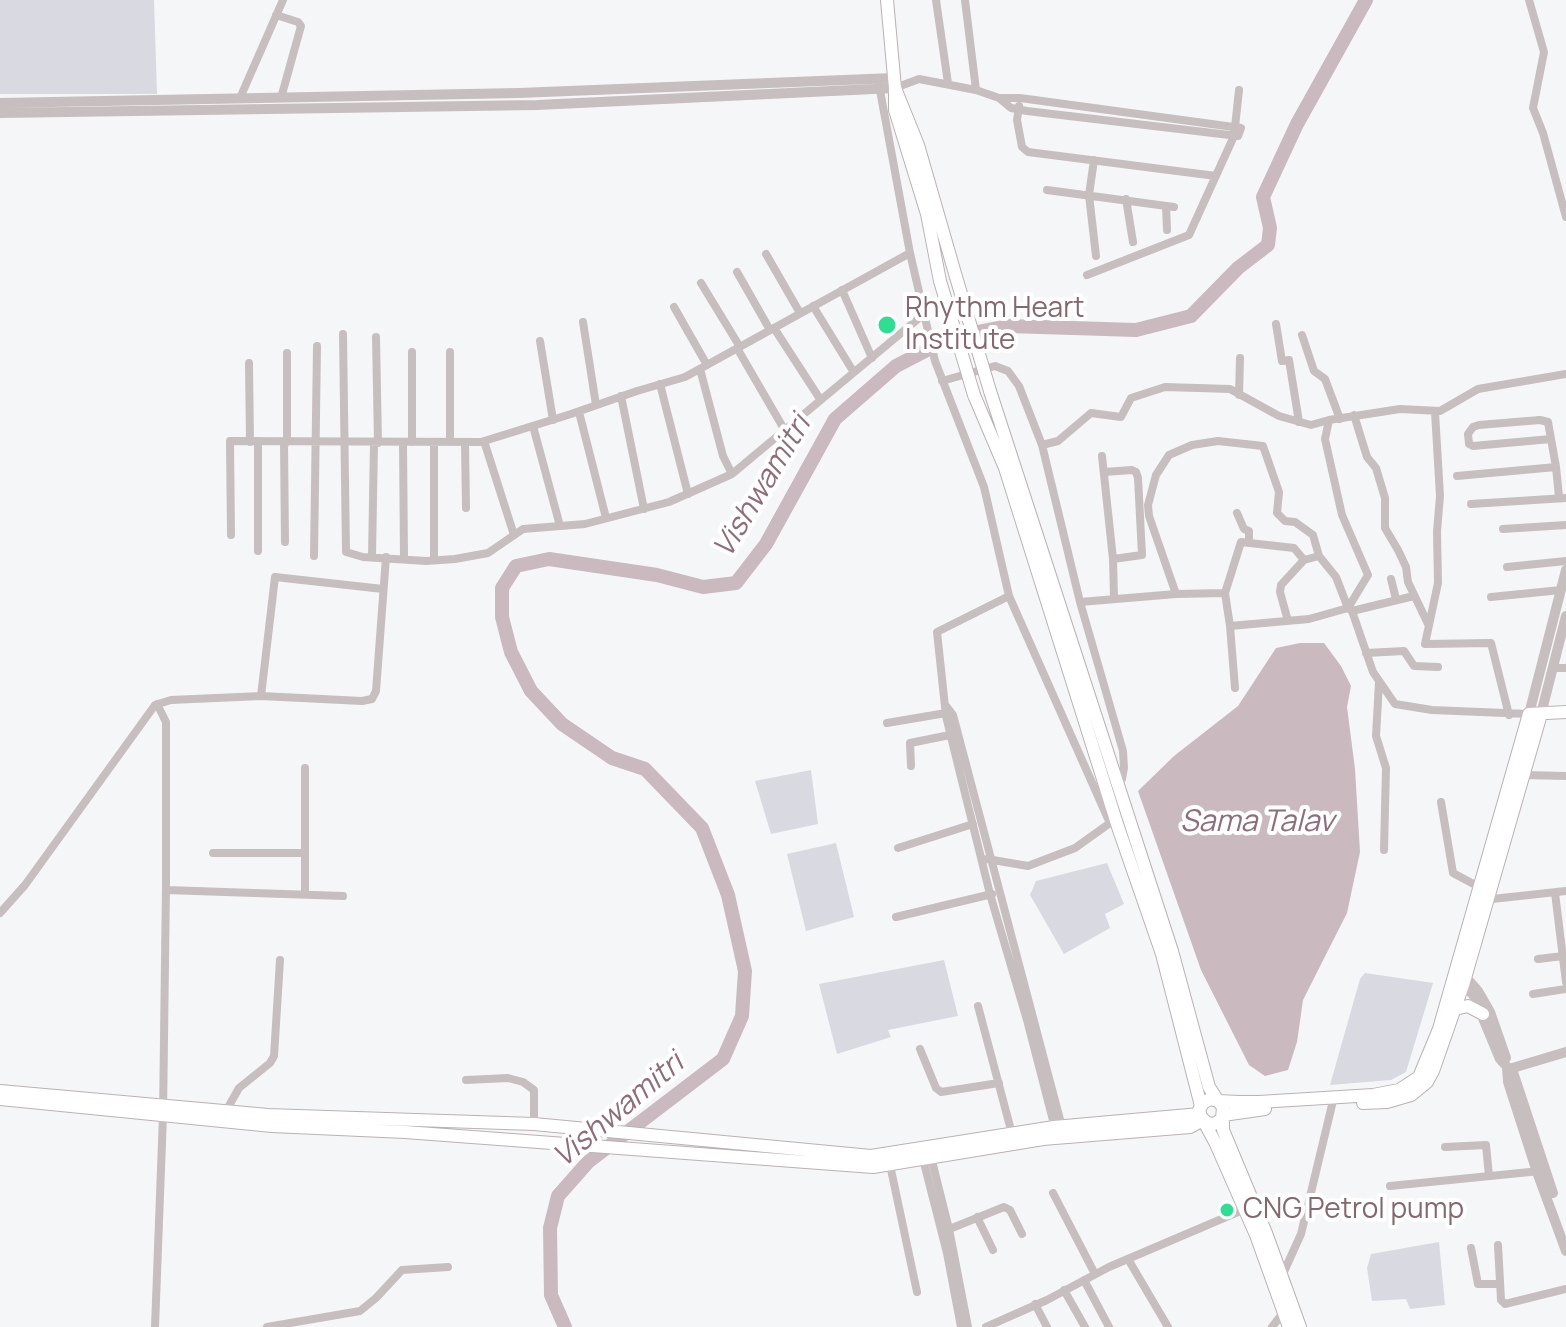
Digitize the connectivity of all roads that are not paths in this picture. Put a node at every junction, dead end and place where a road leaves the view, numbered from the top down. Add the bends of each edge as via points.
1 (283, 0) edge
2 (887, 0) edge
3 (936, 0) edge
4 (965, 0) edge
5 (1529, 0) edge
6 (276, 15) junction
7 (894, 83) junction
8 (948, 83) junction
9 (879, 85) junction
10 (976, 90) junction
11 (1239, 90) dead end
12 (240, 98) junction
13 (281, 98) junction
14 (999, 98) junction
15 (1020, 98) junction
16 (0, 103) edge
17 (86, 106) junction
18 (1019, 109) junction
19 (0, 113) edge
20 (1154, 115) junction
21 (1153, 125) junction
22 (1234, 131) junction
23 (1094, 160) junction
24 (1216, 176) junction
25 (1047, 190) dead end
26 (1089, 195) junction
27 (1126, 199) junction
28 (1566, 217) edge
29 (1167, 230) dead end
30 (1133, 242) dead end
31 (910, 253) junction
32 (766, 254) dead end
33 (1096, 256) dead end
34 (737, 272) dead end
35 (1087, 275) dead end
36 (701, 283) dead end
37 (842, 290) junction
38 (813, 306) junction
39 (674, 307) dead end
40 (800, 313) junction
41 (925, 316) junction
42 (583, 322) dead end
43 (1276, 324) dead end
44 (772, 329) junction
45 (343, 334) dead end
46 (1302, 335) dead end
47 (376, 337) dead end
48 (540, 341) dead end
49 (317, 346) dead end
50 (738, 348) junction
51 (412, 352) dead end
52 (450, 352) dead end
53 (287, 353) dead end
54 (872, 358) junction
55 (1240, 358) dead end
56 (249, 363) dead end
57 (704, 367) junction
58 (853, 371) junction
59 (1566, 374) edge
60 (942, 381) junction
61 (660, 384) junction
62 (1239, 395) junction
63 (621, 396) junction
64 (820, 399) junction
65 (596, 405) junction
66 (579, 412) junction
67 (1435, 412) junction
68 (1354, 415) junction
69 (1340, 419) junction
70 (553, 420) junction
71 (1329, 420) junction
72 (1299, 422) junction
73 (533, 426) junction
74 (784, 429) junction
75 (1551, 439) junction
76 (484, 441) junction
77 (254, 442) junction
78 (285, 442) junction
79 (408, 442) junction
80 (434, 442) junction
81 (450, 442) junction
82 (316, 443) junction
83 (344, 443) junction
84 (376, 443) junction
85 (465, 443) junction
86 (1042, 445) junction
87 (1102, 456) dead end
88 (1556, 467) junction
89 (1104, 472) junction
90 (732, 474) junction
91 (1457, 476) dead end
92 (688, 494) junction
93 (1563, 497) edge
94 (1471, 504) dead end
95 (466, 508) dead end
96 (644, 509) junction
97 (1237, 513) dead end
98 (606, 518) junction
99 (1566, 525) edge
100 (560, 526) junction
101 (1503, 529) dead end
102 (231, 535) dead end
103 (514, 535) junction
104 (285, 542) dead end
105 (1249, 542) junction
106 (258, 551) dead end
107 (314, 556) dead end
108 (1319, 556) junction
109 (372, 557) junction
110 (386, 557) junction
111 (404, 558) junction
112 (1113, 559) junction
113 (434, 560) junction
114 (1304, 560) junction
115 (1566, 561) edge
116 (1507, 567) dead end
117 (1566, 573) edge
118 (1391, 579) dead end
119 (383, 589) junction
120 (1561, 590) junction
121 (1225, 593) junction
122 (1176, 594) junction
123 (1009, 596) junction
124 (1414, 596) junction
125 (1491, 597) dead end
126 (1114, 598) junction
127 (1396, 599) junction
128 (1080, 602) junction
129 (1350, 610) junction
130 (1566, 616) edge
131 (1288, 621) junction
132 (1428, 624) junction
133 (1230, 626) junction
134 (1562, 649) edge
135 (1366, 653) junction
136 (1438, 667) dead end
137 (1553, 668) junction
138 (1566, 668) edge
139 (1379, 682) junction
140 (1235, 688) dead end
141 (261, 696) junction
142 (157, 704) junction
143 (946, 709) junction
144 (1566, 712) edge
145 (1535, 714) junction
146 (1509, 715) junction
147 (887, 723) dead end
148 (950, 735) junction
149 (911, 766) dead end
150 (305, 768) dead end
151 (1523, 775) junction
152 (1566, 776) edge
153 (1116, 784) junction
154 (1441, 802) dead end
155 (973, 824) junction
156 (1114, 825) junction
157 (898, 848) dead end
158 (1384, 850) dead end
159 (213, 853) dead end
160 (304, 853) junction
161 (981, 859) junction
162 (991, 860) junction
163 (166, 890) junction
164 (1566, 891) edge
165 (305, 893) junction
166 (1000, 893) junction
167 (1555, 893) junction
168 (990, 894) junction
169 (343, 896) dead end
170 (1482, 896) junction
171 (0, 913) edge
172 (896, 917) dead end
173 (1563, 956) junction
174 (1538, 959) dead end
175 (280, 960) dead end
176 (1171, 966) junction
177 (1017, 972) junction
178 (1460, 978) junction
179 (1566, 982) edge
180 (1566, 989) edge
181 (1533, 994) dead end
182 (978, 1006) dead end
183 (1182, 1008) junction
184 (1455, 1009) junction
185 (1483, 1014) junction
186 (920, 1049) dead end
187 (1566, 1052) edge
188 (1508, 1067) junction
189 (466, 1080) dead end
190 (999, 1083) junction
191 (0, 1091) edge
192 (0, 1099) edge
193 (1218, 1101) junction
194 (1332, 1105) junction
195 (163, 1111) junction
196 (226, 1111) junction
197 (1201, 1113) junction
198 (1223, 1115) junction
199 (270, 1120) junction
200 (306, 1122) junction
201 (534, 1124) junction
202 (1060, 1132) junction
203 (1012, 1134) junction
204 (730, 1142) junction
205 (1445, 1147) dead end
206 (929, 1155) junction
207 (727, 1156) junction
208 (890, 1165) junction
209 (1540, 1171) junction
210 (1489, 1176) junction
211 (1390, 1186) dead end
212 (1053, 1193) dead end
213 (1245, 1209) junction
214 (977, 1217) junction
215 (1564, 1224) edge
216 (945, 1230) junction
217 (1022, 1234) dead end
218 (1498, 1245) dead end
219 (1471, 1248) dead end
220 (993, 1250) dead end
221 (1566, 1251) edge
222 (1128, 1259) junction
223 (448, 1267) dead end
224 (1095, 1274) junction
225 (1282, 1276) junction
226 (1084, 1280) junction
227 (1500, 1284) junction
228 (1566, 1289) edge
229 (1064, 1290) junction
230 (917, 1292) dead end
231 (1035, 1304) junction
232 (1290, 1319) edge
233 (1007, 1323) edge
234 (155, 1327) edge
235 (267, 1327) edge
236 (961, 1327) edge
237 (968, 1327) edge
238 (986, 1327) edge
239 (1047, 1327) edge
240 (1085, 1327) edge
241 (1109, 1327) edge
242 (1168, 1327) edge
243 (1272, 1327) edge

1 - 6 street
2 - 7 main road
3 - 8 street
4 - 10 street
5 - 28 street via 1544,52 1533,108
6 - 12 street
6 - 13 street via 301,26
7 - 8 street
7 - 9 street
7 - 153 main road, bridge via 918,145 990,391
7 - 156 main road, bridge via 895,110 940,281 974,395 1005,468
8 - 10 street
9 - 13 street
9 - 17 street via 537,105
9 - 31 street
10 - 14 street
11 - 22 street
12 - 13 street
12 - 17 street
14 - 15 street
14 - 18 street
15 - 18 street
15 - 20 street
16 - 17 street
17 - 19 street
18 - 21 street
18 - 23 street via 1025,151
20 - 21 street
20 - 22 street
21 - 22 street
22 - 24 street
23 - 24 street
23 - 26 street
24 - 35 street via 1189,235
25 - 26 street
26 - 27 street
26 - 33 street
27 - 29 street via 1170,206
27 - 30 street
31 - 37 street
31 - 41 street
32 - 40 street
34 - 44 street
36 - 50 street
37 - 38 street
37 - 54 street
38 - 40 street
38 - 58 street
39 - 57 street
40 - 44 street
41 - 54 street
41 - 60 street
42 - 65 street
43 - 72 street via 1282,361 1289,360
44 - 50 street
44 - 64 street
45 - 83 street
46 - 69 street
47 - 84 street
48 - 70 street
49 - 82 street
50 - 57 street
50 - 74 street
51 - 79 street
52 - 81 street
53 - 78 street
54 - 58 street
55 - 62 street
56 - 77 street
57 - 61 street
57 - 90 street via 723,456
58 - 64 street
59 - 67 street via 1478,389
60 - 86 street via 989,367 1008,371
60 - 123 street via 984,487
61 - 63 street
61 - 92 street
62 - 72 street
62 - 86 street via 1230,389 1165,387 1131,398 1121,417 1091,413 1058,441
63 - 65 street
63 - 96 street
64 - 74 street
65 - 66 street
66 - 70 street
66 - 98 street
67 - 68 street via 1400,409
67 - 132 street via 1438,583
68 - 69 street
68 - 124 street via 1385,498 1385,528 1406,567
69 - 71 street
70 - 73 street
71 - 72 street
71 - 129 street via 1325,439 1342,515 1368,575
73 - 76 street
73 - 100 street
74 - 90 street
75 - 75 street via 1473,446 1468,434 1479,425 1540,420 1548,422
75 - 88 street
76 - 85 street
76 - 103 street
77 - 78 street
77 - 102 street via 230,441
77 - 106 street
78 - 82 street
78 - 104 street
79 - 80 street
79 - 84 street
79 - 111 street
80 - 81 street
80 - 113 street
81 - 85 street
82 - 83 street
82 - 107 street
83 - 84 street
83 - 109 street via 346,552
84 - 109 street
85 - 95 street
86 - 128 street
87 - 89 street
88 - 91 street
88 - 93 street
89 - 112 street
89 - 112 street via 1132,470 1138,478 1142,555
90 - 92 street
92 - 96 street
93 - 94 street
96 - 98 street
97 - 105 street via 1249,531
98 - 100 street
99 - 101 street
100 - 103 street via 523,529
103 - 113 street via 488,553
105 - 114 street via 1294,548
105 - 121 street via 1241,542
108 - 114 street
108 - 122 street via 1313,535 1277,513 1279,492 1263,446 1218,441 1192,445 1169,455 1156,475 1148,505
108 - 129 street via 1336,577
109 - 110 street
110 - 111 street
110 - 119 street
111 - 113 street
112 - 126 street
114 - 131 street via 1281,585
115 - 116 street
117 - 120 street
118 - 127 street
119 - 141 street via 372,699
119 - 141 street via 275,577
120 - 125 street
120 - 145 street
121 - 122 street
121 - 133 street
122 - 126 street
123 - 143 street via 937,632
123 - 156 street
124 - 127 street
124 - 132 street
126 - 128 street
127 - 129 street
128 - 153 street via 1123,751 1122,779
129 - 131 street
129 - 135 street
130 - 134 street
131 - 133 street
132 - 146 street via 1425,644 1491,643
133 - 140 street
134 - 137 street
135 - 136 street via 1404,651 1414,666
135 - 139 street
137 - 138 street
137 - 145 street
139 - 146 street via 1395,704
139 - 158 street via 1376,736 1386,768
141 - 142 street
142 - 163 street via 166,722
142 - 171 street
143 - 147 street
143 - 148 street
143 - 162 street via 953,715
144 - 145 main road
145 - 146 street
145 - 151 main road
145 - 170 main road
148 - 149 street via 910,743
148 - 155 street
150 - 160 street
151 - 152 street
151 - 170 main road
153 - 176 main road
154 - 170 street via 1453,873
155 - 157 street
155 - 161 street
156 - 162 street via 1028,866
156 - 176 main road
159 - 160 street
160 - 165 street
161 - 162 street
161 - 168 street
162 - 166 street
163 - 165 street
163 - 195 street
164 - 167 street
165 - 169 street
166 - 168 street
166 - 177 street
167 - 170 street
167 - 173 street
168 - 172 street
168 - 177 street
170 - 178 main road
173 - 174 street
173 - 179 street
175 - 196 street via 274,1056 239,1088
176 - 183 main road
177 - 202 street
178 - 184 main road
178 - 185 street
178 - 188 street via 1490,1012
178 - 193 main road via 1425,1067 1409,1085 1373,1095
180 - 181 street
182 - 190 street
183 - 193 main road
183 - 197 main road
184 - 185 main road via 1468,1006
184 - 194 main road via 1433,1071 1420,1089 1387,1102
185 - 188 street
186 - 190 street via 938,1091
187 - 188 street
188 - 209 street
189 - 201 street via 523,1082 534,1090
190 - 203 street
191 - 195 main road
192 - 195 main road
193 - 197 main road via 1206,1100
193 - 198 main road
194 - 198 main road
194 - 225 street via 1301,1234
195 - 196 main road
195 - 199 main road
195 - 234 street
196 - 199 main road
197 - 198 main road via 1214,1124
197 - 202 main road via 1190,1127
197 - 213 main road
198 - 225 main road via 1225,1139
199 - 200 main road
200 - 201 main road
200 - 207 main road
201 - 204 main road
202 - 203 main road
202 - 206 main road
203 - 206 main road
204 - 206 main road via 871,1156
204 - 207 main road
205 - 210 street via 1486,1145
206 - 208 main road
206 - 216 street
207 - 208 main road
208 - 230 street
209 - 210 street
209 - 215 street
210 - 211 street
212 - 224 street
213 - 222 street
213 - 232 main road
214 - 216 street
214 - 217 street via 1008,1208
214 - 220 street
215 - 221 street
216 - 236 street
216 - 237 street
218 - 227 street
219 - 227 street via 1478,1284
222 - 224 street
222 - 242 street
223 - 235 street via 402,1270 360,1311
224 - 226 street
225 - 232 main road
226 - 229 street
226 - 241 street
227 - 228 street via 1505,1304
229 - 231 street
229 - 240 street
231 - 233 street
231 - 239 street
232 - 243 street
233 - 238 street

